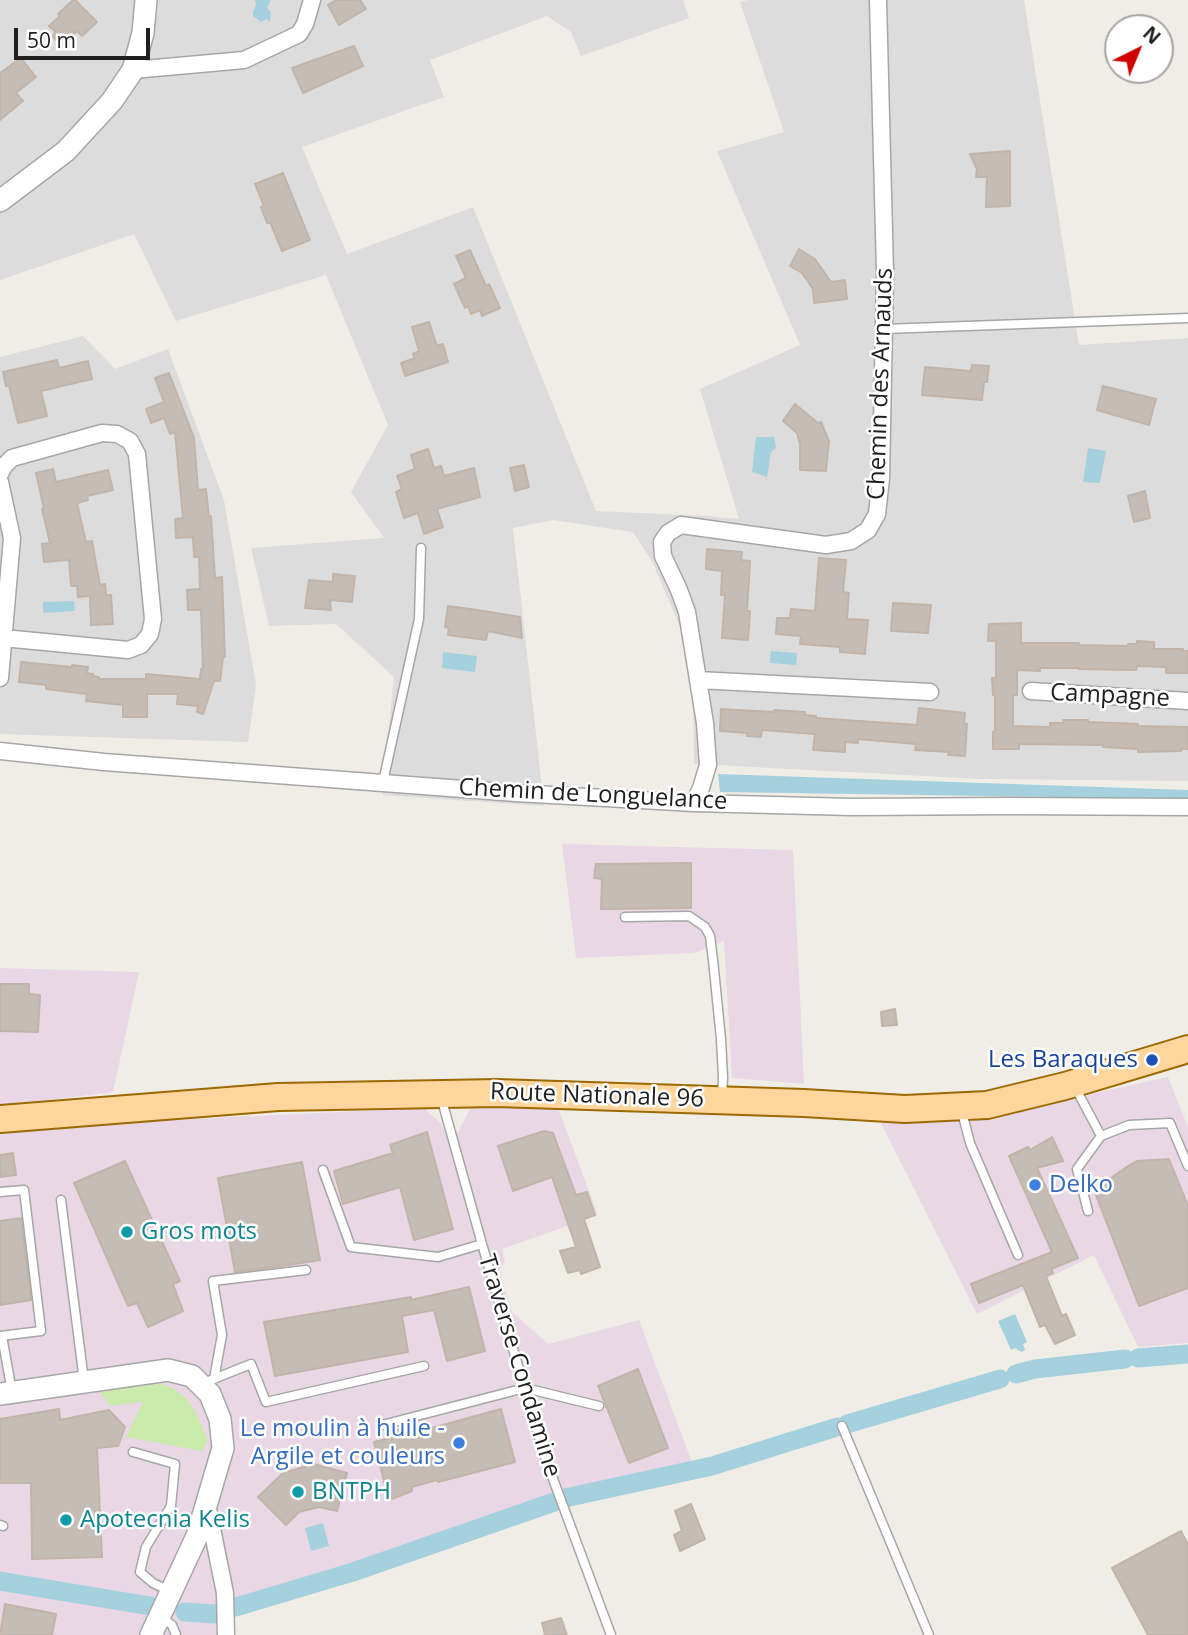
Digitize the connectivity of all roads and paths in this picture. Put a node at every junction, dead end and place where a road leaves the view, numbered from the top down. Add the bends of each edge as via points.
1 (146, 0) edge
2 (312, 0) edge
3 (878, 0) edge
4 (133, 69) junction
5 (0, 201) edge
6 (1188, 318) edge
7 (884, 328) junction
8 (0, 474) edge
9 (0, 482) edge
10 (421, 548) dead end
11 (3, 638) junction
12 (0, 678) edge
13 (698, 680) junction
14 (1031, 691) dead end
15 (930, 692) dead end
16 (1188, 701) edge
17 (0, 751) edge
18 (383, 782) junction
19 (694, 803) junction
20 (1188, 807) edge
21 (625, 917) dead end
22 (1188, 1049) edge
23 (1073, 1084) junction
24 (441, 1094) junction
25 (722, 1100) junction
26 (960, 1106) junction
27 (0, 1119) edge
28 (1101, 1136) junction
29 (1188, 1166) edge
30 (323, 1170) dead end
31 (0, 1192) edge
32 (61, 1200) dead end
33 (1088, 1211) dead end
34 (482, 1244) junction
35 (1018, 1255) dead end
36 (306, 1270) dead end
37 (1, 1336) edge
38 (424, 1366) dead end
39 (84, 1382) junction
40 (207, 1382) junction
41 (525, 1388) junction
42 (6, 1393) edge
43 (599, 1406) dead end
44 (382, 1425) dead end
45 (842, 1426) dead end
46 (133, 1452) dead end
47 (207, 1502) junction
48 (172, 1592) junction
49 (156, 1626) edge
50 (176, 1635) edge
51 (226, 1635) edge
52 (611, 1635) edge
53 (929, 1635) edge

1 - 4 street via 144,33
2 - 4 street via 299,34 244,60
3 - 7 street, Chemin des Arnauds
4 - 5 street via 66,151
6 - 7 lane
7 - 13 street, Chemin des Arnauds via 881,478 877,514 868,530 851,541 826,545 681,525 662,542 663,556 687,612
8 - 11 street via 12,458 102,433 117,433 130,441 138,454 153,619 150,634 141,645 128,650
9 - 11 street via 12,538
10 - 18 lane via 419,619
11 - 12 street
13 - 15 street
13 - 19 street, Chemin des Arnauds via 708,765
14 - 16 street, Campagne
17 - 18 street, Chemin de Longuelance
18 - 19 street, Chemin de Longuelance
19 - 20 street, Chemin de Longuelance
21 - 25 lane via 689,916 710,936
22 - 23 main road, Route Nationale 96
23 - 26 main road, Route Nationale 96 via 987,1105
23 - 28 lane
24 - 25 main road, Route Nationale 96
24 - 27 main road, Route Nationale 96 via 278,1097
24 - 34 lane, Traverse Condamine
25 - 26 main road, Route Nationale 96 via 905,1109
26 - 35 lane via 970,1143
28 - 29 lane via 1129,1125 1170,1123
28 - 33 lane via 1077,1169
30 - 34 lane via 351,1247 438,1257
31 - 37 lane via 24,1190 41,1331
32 - 39 lane
34 - 41 lane, Traverse Condamine
36 - 40 lane via 213,1281 222,1335
37 - 42 lane
38 - 40 lane via 266,1402 251,1364
39 - 40 street via 168,1370
39 - 42 street
40 - 47 street via 220,1419 222,1448
41 - 43 lane
41 - 44 lane
41 - 52 lane, Traverse Condamine
45 - 53 lane
46 - 48 lane via 175,1464 171,1506 146,1547 140,1572
47 - 48 street
47 - 51 street via 225,1593
48 - 49 street
49 - 50 lane via 172,1625

